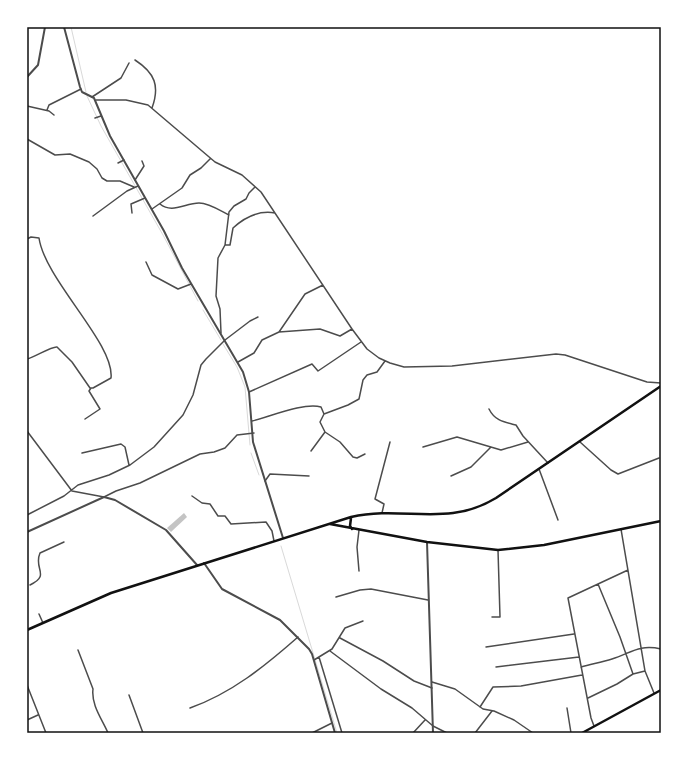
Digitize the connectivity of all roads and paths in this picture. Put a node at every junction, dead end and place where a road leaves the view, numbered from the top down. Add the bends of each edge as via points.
1 (46, 27) edge
2 (64, 27) edge
3 (135, 60) dead end
4 (130, 63) dead end
5 (27, 77) edge
6 (81, 89) junction
7 (92, 97) junction
8 (95, 100) junction
9 (27, 106) edge
10 (152, 108) junction
11 (47, 110) junction
12 (54, 115) dead end
13 (100, 116) junction
14 (95, 118) dead end
15 (27, 139) edge
16 (210, 159) junction
17 (124, 160) junction
18 (142, 161) dead end
19 (118, 163) dead end
20 (135, 180) junction
21 (136, 187) junction
22 (256, 187) junction
23 (145, 198) junction
24 (159, 204) junction
25 (152, 209) junction
26 (132, 213) dead end
27 (274, 213) junction
28 (229, 215) junction
29 (93, 216) dead end
30 (27, 239) edge
31 (225, 245) junction
32 (146, 262) dead end
33 (191, 284) junction
34 (323, 284) junction
35 (258, 318) dead end
36 (352, 329) junction
37 (279, 332) junction
38 (221, 333) junction
39 (224, 340) junction
40 (362, 342) junction
41 (27, 359) edge
42 (238, 362) junction
43 (385, 362) junction
44 (661, 383) edge
45 (661, 386) edge
46 (91, 388) junction
47 (249, 392) junction
48 (489, 409) dead end
49 (324, 414) junction
50 (85, 420) dead end
51 (252, 421) junction
52 (27, 431) edge
53 (325, 432) junction
54 (253, 433) junction
55 (390, 442) dead end
56 (528, 442) junction
57 (580, 442) junction
58 (423, 447) dead end
59 (491, 447) junction
60 (311, 451) dead end
61 (82, 453) dead end
62 (365, 454) dead end
63 (659, 458) dead end
64 (548, 463) junction
65 (129, 465) junction
66 (539, 469) junction
67 (309, 476) dead end
68 (451, 476) dead end
69 (265, 480) junction
70 (72, 491) junction
71 (192, 496) dead end
72 (104, 497) junction
73 (382, 513) junction
74 (27, 515) edge
75 (352, 517) junction
76 (558, 520) dead end
77 (661, 521) edge
78 (329, 524) junction
79 (352, 529) junction
80 (621, 529) junction
81 (359, 530) junction
82 (27, 532) edge
83 (283, 538) junction
84 (274, 541) junction
85 (64, 542) dead end
86 (427, 542) junction
87 (498, 550) junction
88 (203, 563) junction
89 (196, 565) junction
90 (628, 570) junction
91 (359, 571) dead end
92 (598, 584) junction
93 (30, 585) dead end
94 (336, 597) dead end
95 (429, 601) junction
96 (39, 614) dead end
97 (492, 617) dead end
98 (363, 621) dead end
99 (43, 623) junction
100 (27, 630) edge
101 (574, 634) junction
102 (298, 637) junction
103 (340, 638) junction
104 (486, 647) dead end
105 (641, 648) junction
106 (661, 648) edge
107 (78, 650) dead end
108 (330, 651) junction
109 (626, 653) junction
110 (318, 657) junction
111 (579, 657) junction
112 (314, 660) junction
113 (496, 667) dead end
114 (581, 667) junction
115 (645, 671) junction
116 (633, 674) junction
117 (583, 675) junction
118 (432, 682) junction
119 (27, 685) edge
120 (432, 688) junction
121 (661, 690) edge
122 (129, 694) dead end
123 (654, 694) junction
124 (588, 698) junction
125 (480, 707) junction
126 (190, 708) dead end
127 (567, 708) dead end
128 (492, 711) junction
129 (39, 715) junction
130 (27, 720) edge
131 (426, 720) junction
132 (332, 723) junction
133 (433, 726) junction
134 (594, 726) junction
135 (46, 733) edge
136 (108, 733) edge
137 (143, 733) edge
138 (312, 733) edge
139 (335, 733) edge
140 (342, 733) edge
141 (413, 733) edge
142 (434, 733) edge
143 (447, 733) edge
144 (475, 733) edge
145 (533, 733) edge
146 (571, 733) edge
147 (582, 733) edge

1 - 5 street via 38,65
2 - 6 street
3 - 10 street via 147,68 153,79 156,93
4 - 7 street via 118,81
6 - 7 street
6 - 11 street via 49,105
7 - 8 street
8 - 10 street via 126,100
8 - 13 street
9 - 11 street
10 - 16 street
11 - 12 street
13 - 14 street
13 - 17 street
15 - 21 street via 55,155 70,154 89,162 107,181 120,181
16 - 22 street via 242,175
16 - 24 street via 190,175 182,188
17 - 19 street
17 - 20 street
18 - 20 street via 143,170
20 - 21 street
21 - 23 street
21 - 29 street
22 - 27 street
22 - 28 street via 246,199 234,206
23 - 25 street
23 - 26 street via 131,204
24 - 25 street
24 - 28 street via 165,209 170,209 200,203
25 - 33 street
27 - 31 street via 265,211 246,218 233,228 230,245
27 - 34 street
28 - 31 street
30 - 46 street via 39,238 46,260 108,362 111,378
31 - 38 street via 216,268 216,296 220,309
32 - 33 street via 152,275 165,283 178,289
33 - 38 street
34 - 36 street
34 - 37 street via 305,294
35 - 39 street
36 - 37 street via 340,336 320,329
36 - 40 street
37 - 42 street via 262,340 254,353
38 - 39 street
39 - 42 street
39 - 65 street via 201,365 193,395 182,415 154,447
40 - 43 street via 370,352
40 - 47 street via 318,371 312,364
41 - 46 street via 57,346
42 - 47 street
43 - 44 street via 404,366 452,366 556,354 647,382
43 - 49 street via 377,372 367,375 363,380 359,399
45 - 57 main road
46 - 50 street via 89,391 100,409
47 - 51 street
48 - 56 street via 501,422 516,425
49 - 51 street via 321,407 308,406
49 - 53 street via 320,422
51 - 54 street
52 - 70 street
53 - 60 street
53 - 62 street via 340,442 354,458
54 - 69 street
54 - 72 street via 235,437 225,448 200,454
55 - 73 street via 375,498 384,504
56 - 59 street via 501,450
56 - 64 street
57 - 63 street via 618,474
57 - 64 main road
58 - 59 street via 457,437
59 - 68 street via 471,467
61 - 65 street via 121,444 125,447
64 - 66 main road
65 - 70 street via 78,484
66 - 73 main road via 488,503 466,512 434,515
66 - 76 street
67 - 69 street via 270,474
69 - 83 street
70 - 72 street
70 - 74 street
71 - 84 street via 202,503 210,504 218,516 225,516 231,524 266,522 272,531
72 - 82 street
72 - 89 street via 115,500 166,530
73 - 75 main road
75 - 78 main road
75 - 79 main road
77 - 80 main road
78 - 79 main road
78 - 83 main road
79 - 81 main road
80 - 87 main road via 533,547
80 - 90 street
81 - 86 main road
81 - 91 street
83 - 84 main road
84 - 88 main road
85 - 93 street via 40,553 38,559 41,578
86 - 87 main road
86 - 95 street
87 - 97 street via 500,617
88 - 89 main road
88 - 102 street via 222,589 276,617
89 - 99 main road via 112,593
90 - 92 street
90 - 105 street
92 - 101 street via 568,598
92 - 109 street
94 - 95 street via 371,589
95 - 118 street
96 - 99 street
98 - 103 street via 345,628
99 - 100 main road
101 - 104 street
101 - 111 street
102 - 112 street via 309,649
102 - 126 street via 265,666 239,684 209,701
103 - 108 street
103 - 120 street via 414,681
105 - 106 street
105 - 109 street
105 - 115 street
107 - 136 street via 93,689 98,714
108 - 110 street
108 - 131 street
109 - 114 street via 614,659
109 - 116 street
110 - 112 street
110 - 140 street
111 - 113 street
111 - 114 street
112 - 132 street
114 - 117 street
115 - 116 street
115 - 123 street
116 - 124 street
117 - 124 street
117 - 125 street via 521,686 493,687
118 - 120 street
118 - 125 street via 455,689
119 - 129 street
120 - 133 street
121 - 123 main road
122 - 137 street
123 - 134 main road
124 - 134 street
125 - 128 street
127 - 146 street
128 - 144 street
128 - 145 street via 514,720
129 - 130 street
129 - 135 street
131 - 133 street
131 - 141 street
132 - 138 street
132 - 139 street
133 - 142 street
133 - 143 street
134 - 147 main road

